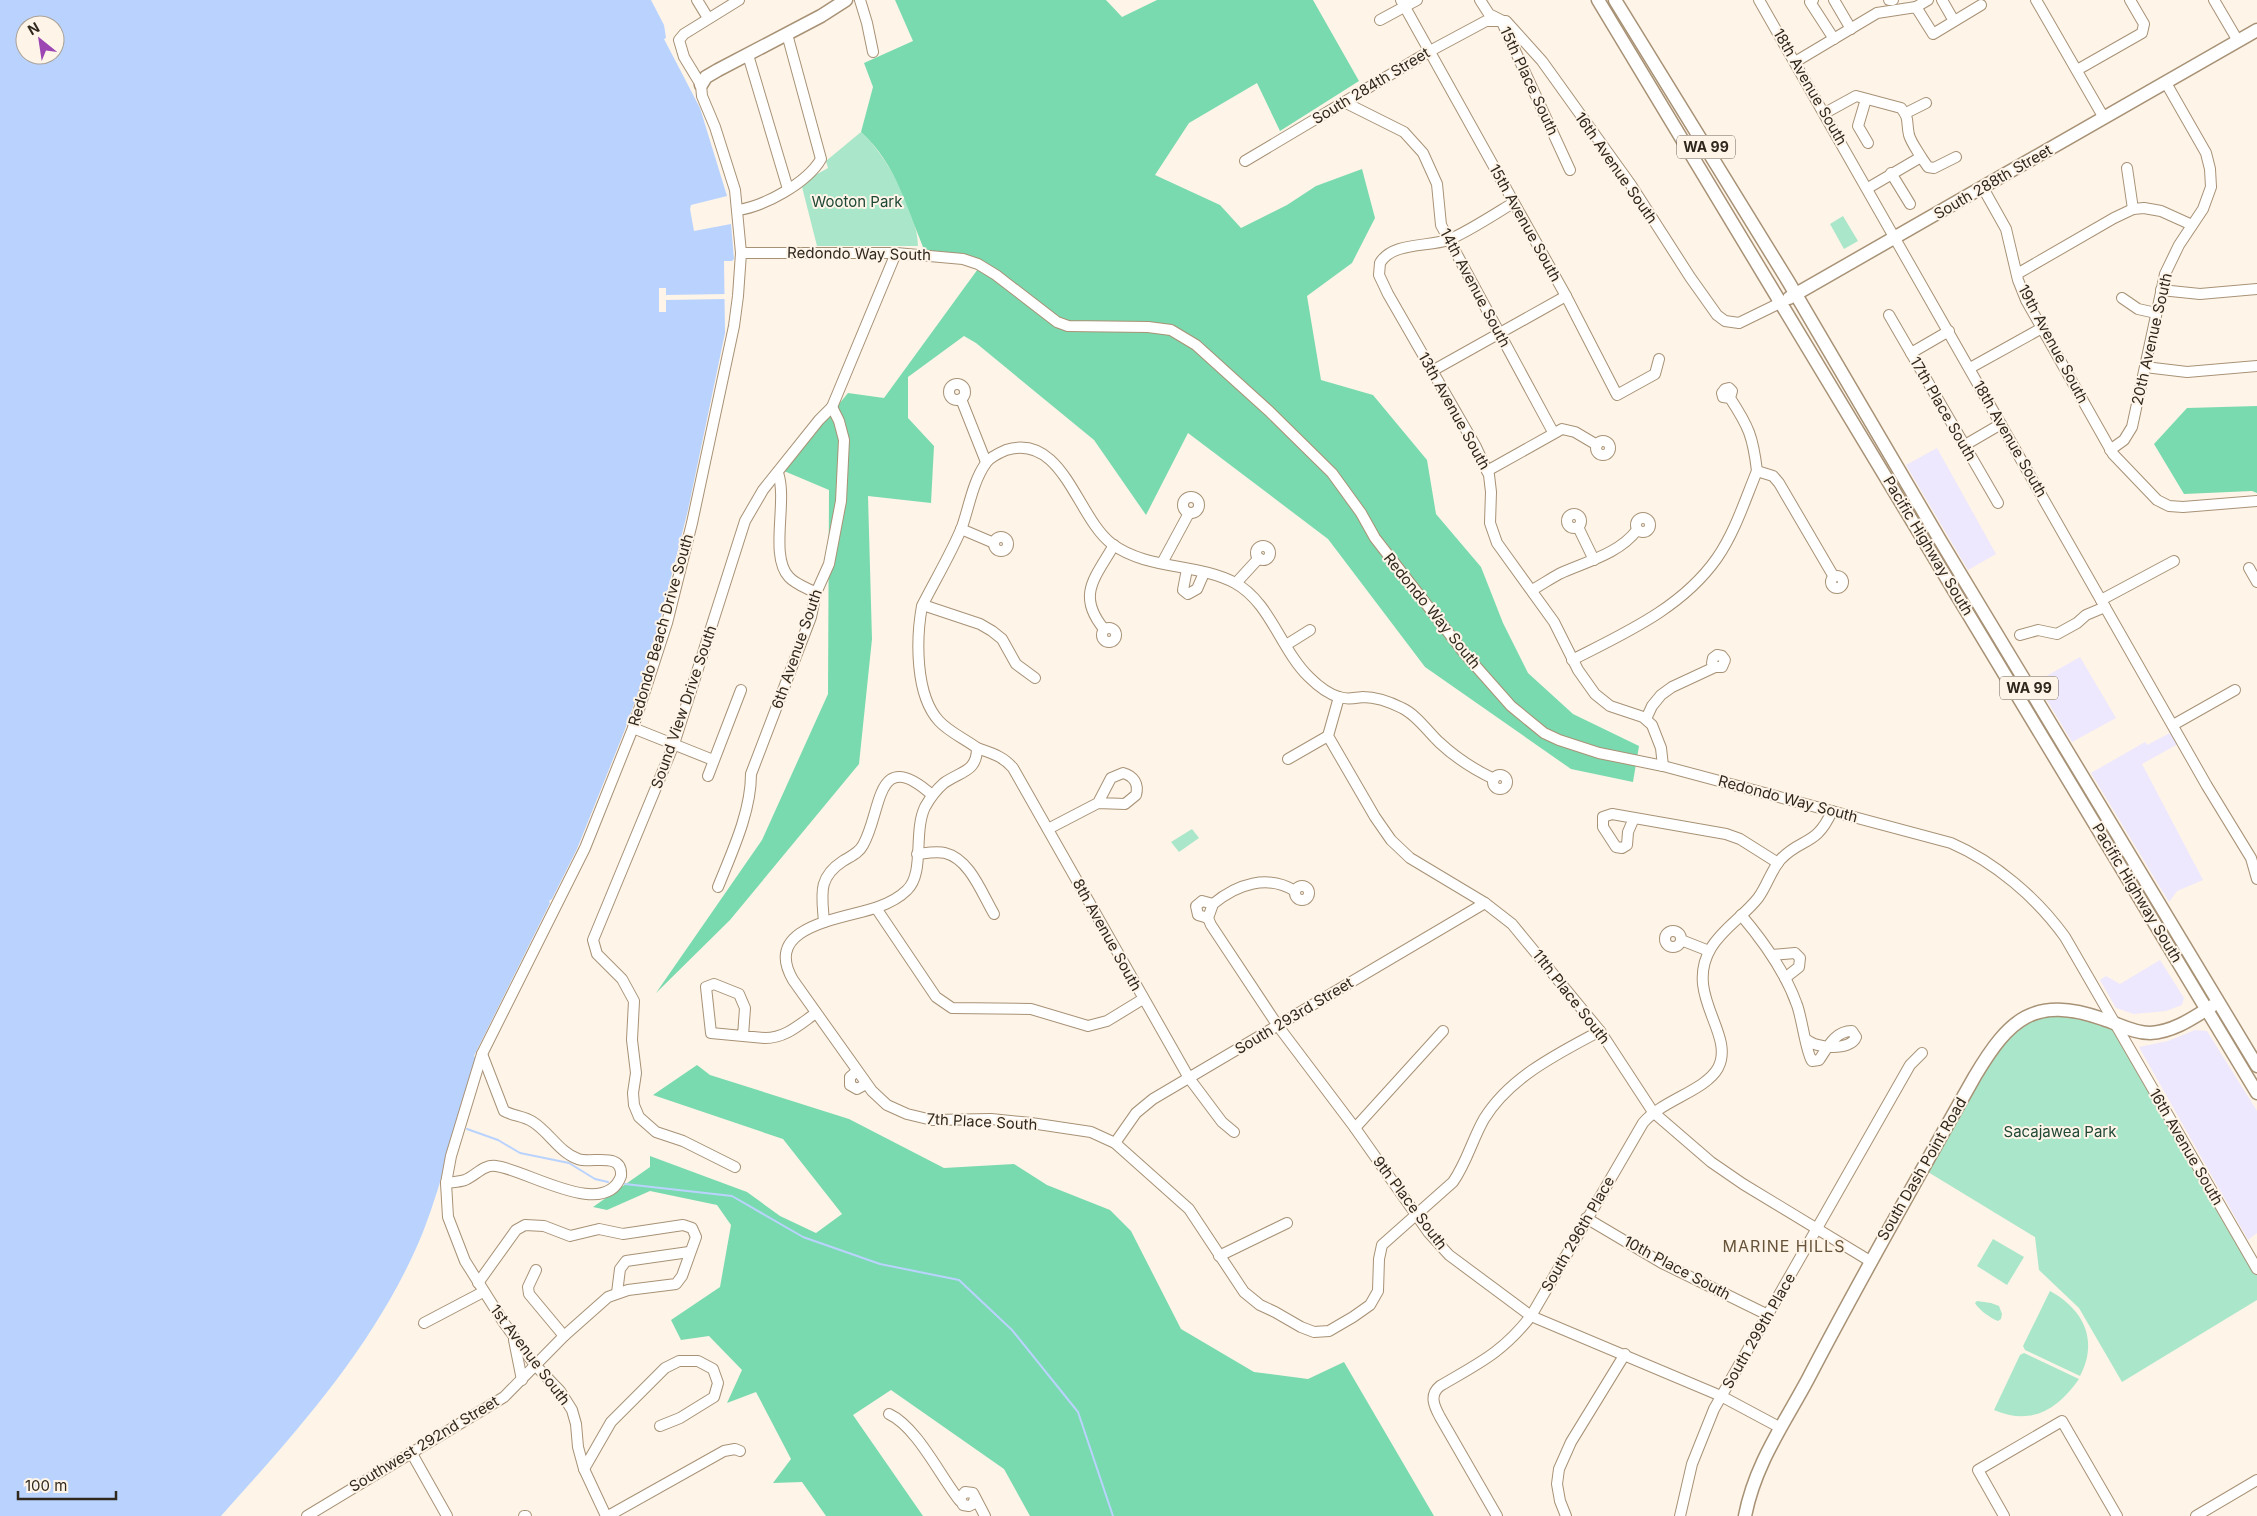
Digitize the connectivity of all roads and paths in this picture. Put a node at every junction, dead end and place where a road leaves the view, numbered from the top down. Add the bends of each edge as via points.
1 (697, 0) edge
2 (739, 0) edge
3 (846, 0) edge
4 (860, 0) edge
5 (1416, 0) edge
6 (1480, 0) edge
7 (1598, 0) edge
8 (1615, 0) edge
9 (1813, 0) edge
10 (1834, 0) edge
11 (1889, 0) edge
12 (1894, 0) edge
13 (1928, 0) edge
14 (1942, 0) edge
15 (2036, 0) edge
16 (2130, 0) edge
17 (2214, 0) edge
18 (1761, 1) edge
19 (1403, 3) edge
20 (1981, 5) dead end
21 (1916, 7) junction
22 (708, 18) junction
23 (1380, 20) dead end
24 (1500, 20) junction
25 (1954, 21) junction
26 (1852, 29) junction
27 (2257, 30) edge
28 (787, 34) junction
29 (1834, 39) junction
30 (2238, 41) junction
31 (1430, 51) junction
32 (872, 52) dead end
33 (748, 56) junction
34 (1795, 62) junction
35 (2077, 70) junction
36 (2166, 83) junction
37 (701, 85) junction
38 (1866, 99) junction
39 (1344, 102) junction
40 (1926, 102) dead end
41 (1825, 113) junction
42 (1906, 114) junction
43 (2104, 118) junction
44 (1868, 143) dead end
45 (1920, 157) junction
46 (1956, 157) dead end
47 (1245, 161) dead end
48 (2127, 168) dead end
49 (1570, 170) dead end
50 (1892, 173) junction
51 (1868, 188) junction
52 (1983, 188) junction
53 (788, 189) junction
54 (1513, 204) junction
55 (1910, 204) dead end
56 (2133, 209) junction
57 (738, 210) junction
58 (2192, 225) junction
59 (1896, 238) junction
60 (1448, 240) junction
61 (896, 253) junction
62 (741, 254) junction
63 (2017, 274) junction
64 (2257, 289) edge
65 (2161, 290) junction
66 (1796, 294) junction
67 (1566, 296) junction
68 (2122, 298) dead end
69 (1780, 303) junction
70 (2156, 313) junction
71 (1889, 315) dead end
72 (1726, 321) joint
73 (2042, 328) junction
74 (1949, 330) junction
75 (1499, 334) junction
76 (1911, 352) junction
77 (1659, 359) dead end
78 (2257, 366) edge
79 (2145, 367) junction
80 (1970, 368) junction
81 (1432, 372) junction
82 (1730, 398) dead end
83 (961, 399) dead end
84 (832, 407) junction
85 (2001, 424) junction
86 (1553, 432) junction
87 (1597, 445) dead end
88 (1965, 445) junction
89 (2110, 450) junction
90 (986, 462) junction
91 (1487, 471) junction
92 (1757, 471) junction
93 (778, 473) junction
94 (2257, 501) edge
95 (1998, 503) dead end
96 (1189, 513) dead end
97 (1578, 527) dead end
98 (961, 529) junction
99 (1637, 530) dead end
100 (994, 542) dead end
101 (1114, 545) junction
102 (1258, 558) dead end
103 (1594, 560) junction
104 (2174, 561) dead end
105 (1162, 563) junction
106 (2249, 568) dead end
107 (1187, 569) junction
108 (1204, 573) junction
109 (1834, 577) dead end
110 (2257, 582) edge
111 (1236, 583) junction
112 (1950, 583) junction
113 (1532, 590) junction
114 (816, 592) junction
115 (2103, 603) junction
116 (923, 605) junction
117 (1104, 629) dead end
118 (1310, 630) dead end
119 (2020, 635) dead end
120 (1286, 645) junction
121 (2006, 650) junction
122 (1572, 660) junction
123 (1715, 667) dead end
124 (2003, 671) junction
125 (1035, 678) dead end
126 (741, 690) dead end
127 (2235, 690) dead end
128 (1338, 697) junction
129 (1646, 719) junction
130 (2173, 725) junction
131 (634, 728) junction
132 (1328, 736) junction
133 (674, 744) junction
134 (2063, 745) junction
135 (977, 748) junction
136 (1288, 759) dead end
137 (713, 760) junction
138 (1663, 766) junction
139 (708, 776) dead end
140 (1494, 779) dead end
141 (932, 795) junction
142 (1098, 803) dead end
143 (1832, 811) junction
144 (1634, 818) dead end
145 (1048, 829) junction
146 (917, 854) junction
147 (2254, 856) edge
148 (1778, 863) junction
149 (2257, 879) edge
150 (718, 887) dead end
151 (1295, 892) dead end
152 (1485, 903) junction
153 (876, 908) junction
154 (1210, 911) junction
155 (994, 914) dead end
156 (1741, 915) junction
157 (824, 922) junction
158 (1682, 940) dead end
159 (1709, 951) junction
160 (1772, 955) junction
161 (1785, 978) junction
162 (1143, 999) junction
163 (2219, 1002) junction
164 (2207, 1009) junction
165 (816, 1013) junction
166 (2115, 1023) junction
167 (1278, 1026) junction
168 (1443, 1031) dead end
169 (1600, 1031) junction
170 (743, 1036) junction
171 (1806, 1039) junction
172 (1922, 1053) dead end
173 (482, 1054) junction
174 (2257, 1066) edge
175 (475, 1071) junction
176 (490, 1074) junction
177 (1189, 1078) junction
178 (2257, 1093) edge
179 (1653, 1112) junction
180 (1355, 1128) junction
181 (1234, 1132) dead end
182 (1116, 1143) junction
183 (735, 1167) dead end
184 (446, 1183) junction
185 (1416, 1215) junction
186 (1586, 1218) junction
187 (1287, 1222) dead end
188 (451, 1228) joint
189 (1816, 1230) junction
190 (690, 1252) junction
191 (1219, 1256) junction
192 (1870, 1261) junction
193 (2257, 1269) edge
194 (536, 1270) dead end
195 (481, 1288) junction
196 (617, 1293) junction
197 (1768, 1315) junction
198 (1531, 1316) junction
199 (424, 1323) dead end
200 (512, 1334) junction
201 (564, 1336) junction
202 (1625, 1354) junction
203 (535, 1365) junction
204 (522, 1380) junction
205 (1721, 1396) junction
206 (889, 1414) dead end
207 (660, 1426) dead end
208 (1779, 1427) junction
209 (740, 1451) dead end
210 (411, 1452) junction
211 (584, 1468) junction
212 (2257, 1480) edge
213 (983, 1513) edge
214 (307, 1516) edge
215 (447, 1516) edge
216 (607, 1516) edge
217 (1497, 1516) edge
218 (1566, 1516) edge
219 (1680, 1516) edge
220 (1745, 1516) edge
221 (2004, 1516) edge
222 (2118, 1516) edge
223 (2196, 1516) edge

1 - 22 street
2 - 22 street
3 - 28 main road
4 - 32 street
5 - 19 street
6 - 24 street, 15th Place South via 1489,14
7 - 69 main road, Pacific Highway South / WA 99
8 - 66 main road, Pacific Highway South / WA 99
9 - 29 street via 1810,2
10 - 26 street
11 - 12 street
13 - 21 street
14 - 25 street
15 - 35 street
16 - 35 street via 2144,27 2142,32
17 - 30 street
18 - 34 street, 18th Avenue South
19 - 23 street
19 - 31 street, 15th Avenue South
20 - 25 street
21 - 25 street via 1933,34
21 - 26 street via 1878,13
22 - 37 street, Redondo Beach Drive South via 679,40 682,53
24 - 31 street, South 284th Street via 1486,21
24 - 49 street, 15th Place South
24 - 72 street, 16th Avenue South via 1512,26 1542,61 1631,185 1708,304
26 - 29 street
27 - 30 main road, South 288th Street
28 - 33 main road
28 - 53 street via 821,160 808,175
29 - 34 street
30 - 36 main road, South 288th Street
31 - 39 street, South 284th Street
31 - 54 street, 15th Avenue South
33 - 37 main road via 710,75
33 - 53 street
34 - 41 street, 18th Avenue South
35 - 43 street
36 - 43 main road, South 288th Street
36 - 58 street, 20th Avenue South via 2210,165 2210,192
37 - 57 street, Redondo Beach Drive South
38 - 41 street via 1856,96
38 - 42 street via 1901,108
38 - 44 street via 1858,126
39 - 47 street, South 284th Street
39 - 60 street, 14th Avenue South via 1404,132 1417,144 1436,179 1440,221
40 - 42 street
41 - 51 street, 18th Avenue South
42 - 45 street via 1910,138
43 - 52 main road, South 288th Street
45 - 46 street via 1928,167 1934,168
45 - 50 street
48 - 56 street
50 - 51 street
50 - 55 street
51 - 59 street, 18th Avenue South
52 - 59 main road, South 288th Street
52 - 63 street, 19th Avenue South via 2008,234
53 - 57 street via 756,206
54 - 60 street
54 - 67 street, 15th Avenue South
56 - 58 street via 2161,211
56 - 63 street
57 - 62 street, Redondo Beach Drive South
58 - 65 street, 20th Avenue South via 2169,265
59 - 66 main road, South 288th Street
59 - 74 street, 18th Avenue South
60 - 75 street, 14th Avenue South
60 - 81 street, 13th Avenue South via 1394,252 1383,258 1379,267 1388,294
61 - 62 street, Redondo Way South
61 - 84 street
61 - 138 street, Redondo Way South via 942,256 978,264 1057,322 1068,326 1148,327 1171,330 1185,337 1269,411 1332,473 1375,538 1465,654 1531,724 1559,740 1599,753
62 - 131 street, Redondo Beach Drive South via 734,326 692,523 667,623
63 - 73 street, 19th Avenue South via 2026,300
64 - 65 street via 2200,294
65 - 70 street, 20th Avenue South
66 - 69 main road, South 288th Street
66 - 121 main road, Pacific Highway South / WA 99
67 - 75 street
67 - 77 street, 15th Avenue South via 1617,395 1655,374
68 - 70 street via 2138,309
69 - 72 street, South 288th Street via 1747,321
69 - 112 main road, Pacific Highway South / WA 99
70 - 79 street, 20th Avenue South
71 - 76 street, 17th Place South
73 - 80 street
73 - 89 street, 19th Avenue South
74 - 76 street
74 - 80 street, 18th Avenue South
75 - 81 street
75 - 86 street, 14th Avenue South
76 - 88 street, 17th Place South
78 - 79 street via 2187,372
79 - 89 street, 20th Avenue South via 2131,430
80 - 85 street, 18th Avenue South
81 - 91 street, 13th Avenue South via 1476,446
82 - 92 street via 1754,442
83 - 90 street
84 - 93 street, Sound View Drive South
84 - 114 street, 6th Avenue South via 844,440 841,501 829,564
85 - 88 street
85 - 115 street, 18th Avenue South
86 - 87 street via 1568,429
86 - 91 street
88 - 95 street, 17th Place South
89 - 94 street, 19th Avenue South via 2163,503 2174,506
90 - 98 street, 8th Avenue South
90 - 101 street via 997,454 1019,448 1040,452 1050,458 1063,473 1094,525
91 - 113 street, 13th Avenue South via 1491,487 1492,533
92 - 109 street via 1773,476
92 - 122 street via 1728,538 1717,557 1686,594
93 - 114 street via 782,488 780,535 783,568 792,579
93 - 133 street, Sound View Drive South via 763,490 745,521
96 - 105 street
97 - 103 street
98 - 100 street
98 - 116 street, 8th Avenue South
99 - 103 street via 1628,540
101 - 105 street
101 - 117 street via 1091,587 1089,598 1091,609
102 - 111 street
103 - 113 street via 1561,573
104 - 115 street
105 - 107 street
106 - 110 street
107 - 108 street
107 - 108 street via 1183,590 1188,594 1197,589
108 - 111 street
111 - 120 street via 1257,602
112 - 121 main road via 1975,611 1998,649 2002,653
112 - 124 main road, Pacific Highway South / WA 99
113 - 122 street, 13th Avenue South via 1558,628
114 - 150 street, 6th Avenue South via 811,617 752,774 751,791
115 - 119 street via 2057,634 2038,630
115 - 130 street, 18th Avenue South
116 - 125 street via 992,631 1002,639 1016,664
116 - 135 street, 8th Avenue South via 918,642 926,701 940,722
118 - 120 street
120 - 128 street via 1309,677
121 - 134 main road, Pacific Highway South / WA 99
122 - 129 street, 13th Avenue South via 1604,703
123 - 129 street via 1661,696
124 - 134 main road via 2012,672 2035,712
124 - 164 main road, Pacific Highway South / WA 99
126 - 137 street
127 - 130 street
128 - 132 street
128 - 140 street via 1379,699 1402,708 1442,745
129 - 138 street via 1658,736
130 - 147 street, 18th Avenue South
131 - 133 street
131 - 173 street, Redondo Beach Drive South via 585,848
132 - 136 street
132 - 152 street, 11th Place South via 1391,840 1410,858
133 - 137 street
133 - 183 street, Sound View Drive South via 593,945 597,954 625,982 634,1000 632,1040 636,1073 633,1098 639,1117 656,1132 688,1143
134 - 163 main road, Pacific Highway South / WA 99
135 - 141 street via 977,758 971,767 944,783
135 - 145 street, 8th Avenue South via 1007,761
137 - 139 street
138 - 143 street, Redondo Way South
141 - 146 street via 920,821
141 - 157 street via 907,777 897,777 886,785 877,799 863,846 835,867 825,879 822,894
142 - 145 street
143 - 148 street via 1817,836
143 - 166 street, Redondo Way South via 1951,843 1983,859 2025,893 2058,928
144 - 148 street via 1734,836
145 - 162 street, 8th Avenue South
146 - 153 street via 917,873 912,886 894,900
146 - 155 street via 943,852 958,859
147 - 149 street, 18th Avenue South
148 - 156 street via 1764,890
151 - 154 street via 1277,882 1259,882 1241,887
152 - 167 street, South 293rd Street
152 - 169 street, 11th Place South via 1521,933
153 - 157 street
153 - 162 street via 924,980 941,1002 952,1008 1031,1009 1088,1026 1107,1022
154 - 154 street, 9th Place South via 1202,901 1196,906 1198,915
154 - 167 street, 9th Place South via 1216,934
156 - 159 street
156 - 160 street
157 - 165 street via 793,938 785,956 789,974
158 - 159 street
159 - 179 street, South 296th Place via 1702,985 1721,1043 1721,1057 1717,1068 1703,1082
160 - 161 street
160 - 161 street via 1795,953 1800,958 1799,967
161 - 171 street
162 - 177 street, 8th Avenue South
163 - 164 main road, South Dash Point Road
163 - 174 main road, Pacific Highway South / WA 99
164 - 166 main road, South Dash Point Road via 2179,1026 2160,1032 2131,1030
164 - 178 main road, Pacific Highway South / WA 99
165 - 170 street via 781,1036
165 - 182 street, 7th Place South via 866,1084 893,1108 932,1120 991,1119 1091,1132
166 - 192 main road, South Dash Point Road via 2085,1013 2054,1009 2030,1014 2006,1032 1989,1052
166 - 193 street, 16th Avenue South
167 - 177 street, South 293rd Street
167 - 180 street, 9th Place South
168 - 180 street
169 - 179 street, 11th Place South
169 - 185 street via 1537,1066 1504,1094 1484,1120 1457,1176 1441,1195
170 - 170 street via 711,1033 706,987 714,984 739,994 745,1008
171 - 171 street via 1809,1058 1813,1062 1828,1047
172 - 189 street, South 299th Place via 1910,1065
173 - 175 street, Redondo Beach Drive South
173 - 176 street
175 - 176 street
175 - 184 street, Redondo Beach Drive South
176 - 184 street via 506,1113 533,1122 575,1158 592,1162 614,1161 621,1171 619,1181 607,1192 584,1194 492,1166 463,1180
177 - 181 street, 8th Avenue South via 1222,1122
177 - 182 street, South 293rd Street via 1141,1108
179 - 186 street, South 296th Place via 1637,1132
179 - 189 street, 11th Place South via 1711,1162
180 - 185 street, 9th Place South
182 - 191 street, 7th Place South via 1189,1209
184 - 188 street, Redondo Beach Drive South
185 - 191 street, 7th Place South via 1382,1245 1378,1291 1373,1301 1340,1326 1319,1332 1300,1327 1254,1301 1235,1282
185 - 198 street, 9th Place South via 1449,1255
186 - 197 street, 10th Place South via 1662,1263
186 - 198 street, South 296th Place
187 - 191 street
188 - 195 street, 1st Avenue South
189 - 192 street, 11th Place South
189 - 197 street, South 299th Place
190 - 195 street via 696,1237 688,1225 623,1234 600,1229 570,1236 530,1224 516,1230
190 - 196 street via 676,1284
190 - 196 street via 626,1261 620,1269
192 - 208 main road, South Dash Point Road
194 - 201 street via 528,1287 529,1294
195 - 199 street
195 - 200 street, 1st Avenue South
196 - 201 street, Southwest 292nd Street via 600,1303
197 - 205 street, South 299th Place
198 - 202 street, 9th Place South
198 - 217 street, South 296th Place via 1503,1347 1440,1386 1433,1395 1440,1416
200 - 203 street, 1st Avenue South
200 - 204 street
201 - 203 street, Southwest 292nd Street
202 - 205 street, 9th Place South
202 - 218 street via 1571,1442 1559,1469 1559,1493
203 - 204 street, Southwest 292nd Street
203 - 211 street, 1st Avenue South via 560,1391 572,1410
204 - 210 street, Southwest 292nd Street via 504,1397
205 - 208 street, 9th Place South
205 - 219 street, South 299th Place via 1694,1457
206 - 213 street via 912,1432 949,1487
207 - 211 street via 714,1397 718,1383 710,1366 687,1359 665,1368 611,1422
208 - 220 main road, South Dash Point Road via 1748,1497
209 - 216 street via 724,1451
210 - 214 street, Southwest 292nd Street
210 - 215 street
211 - 216 street, 1st Avenue South
212 - 223 street
221 - 222 street via 1978,1470 2062,1421

